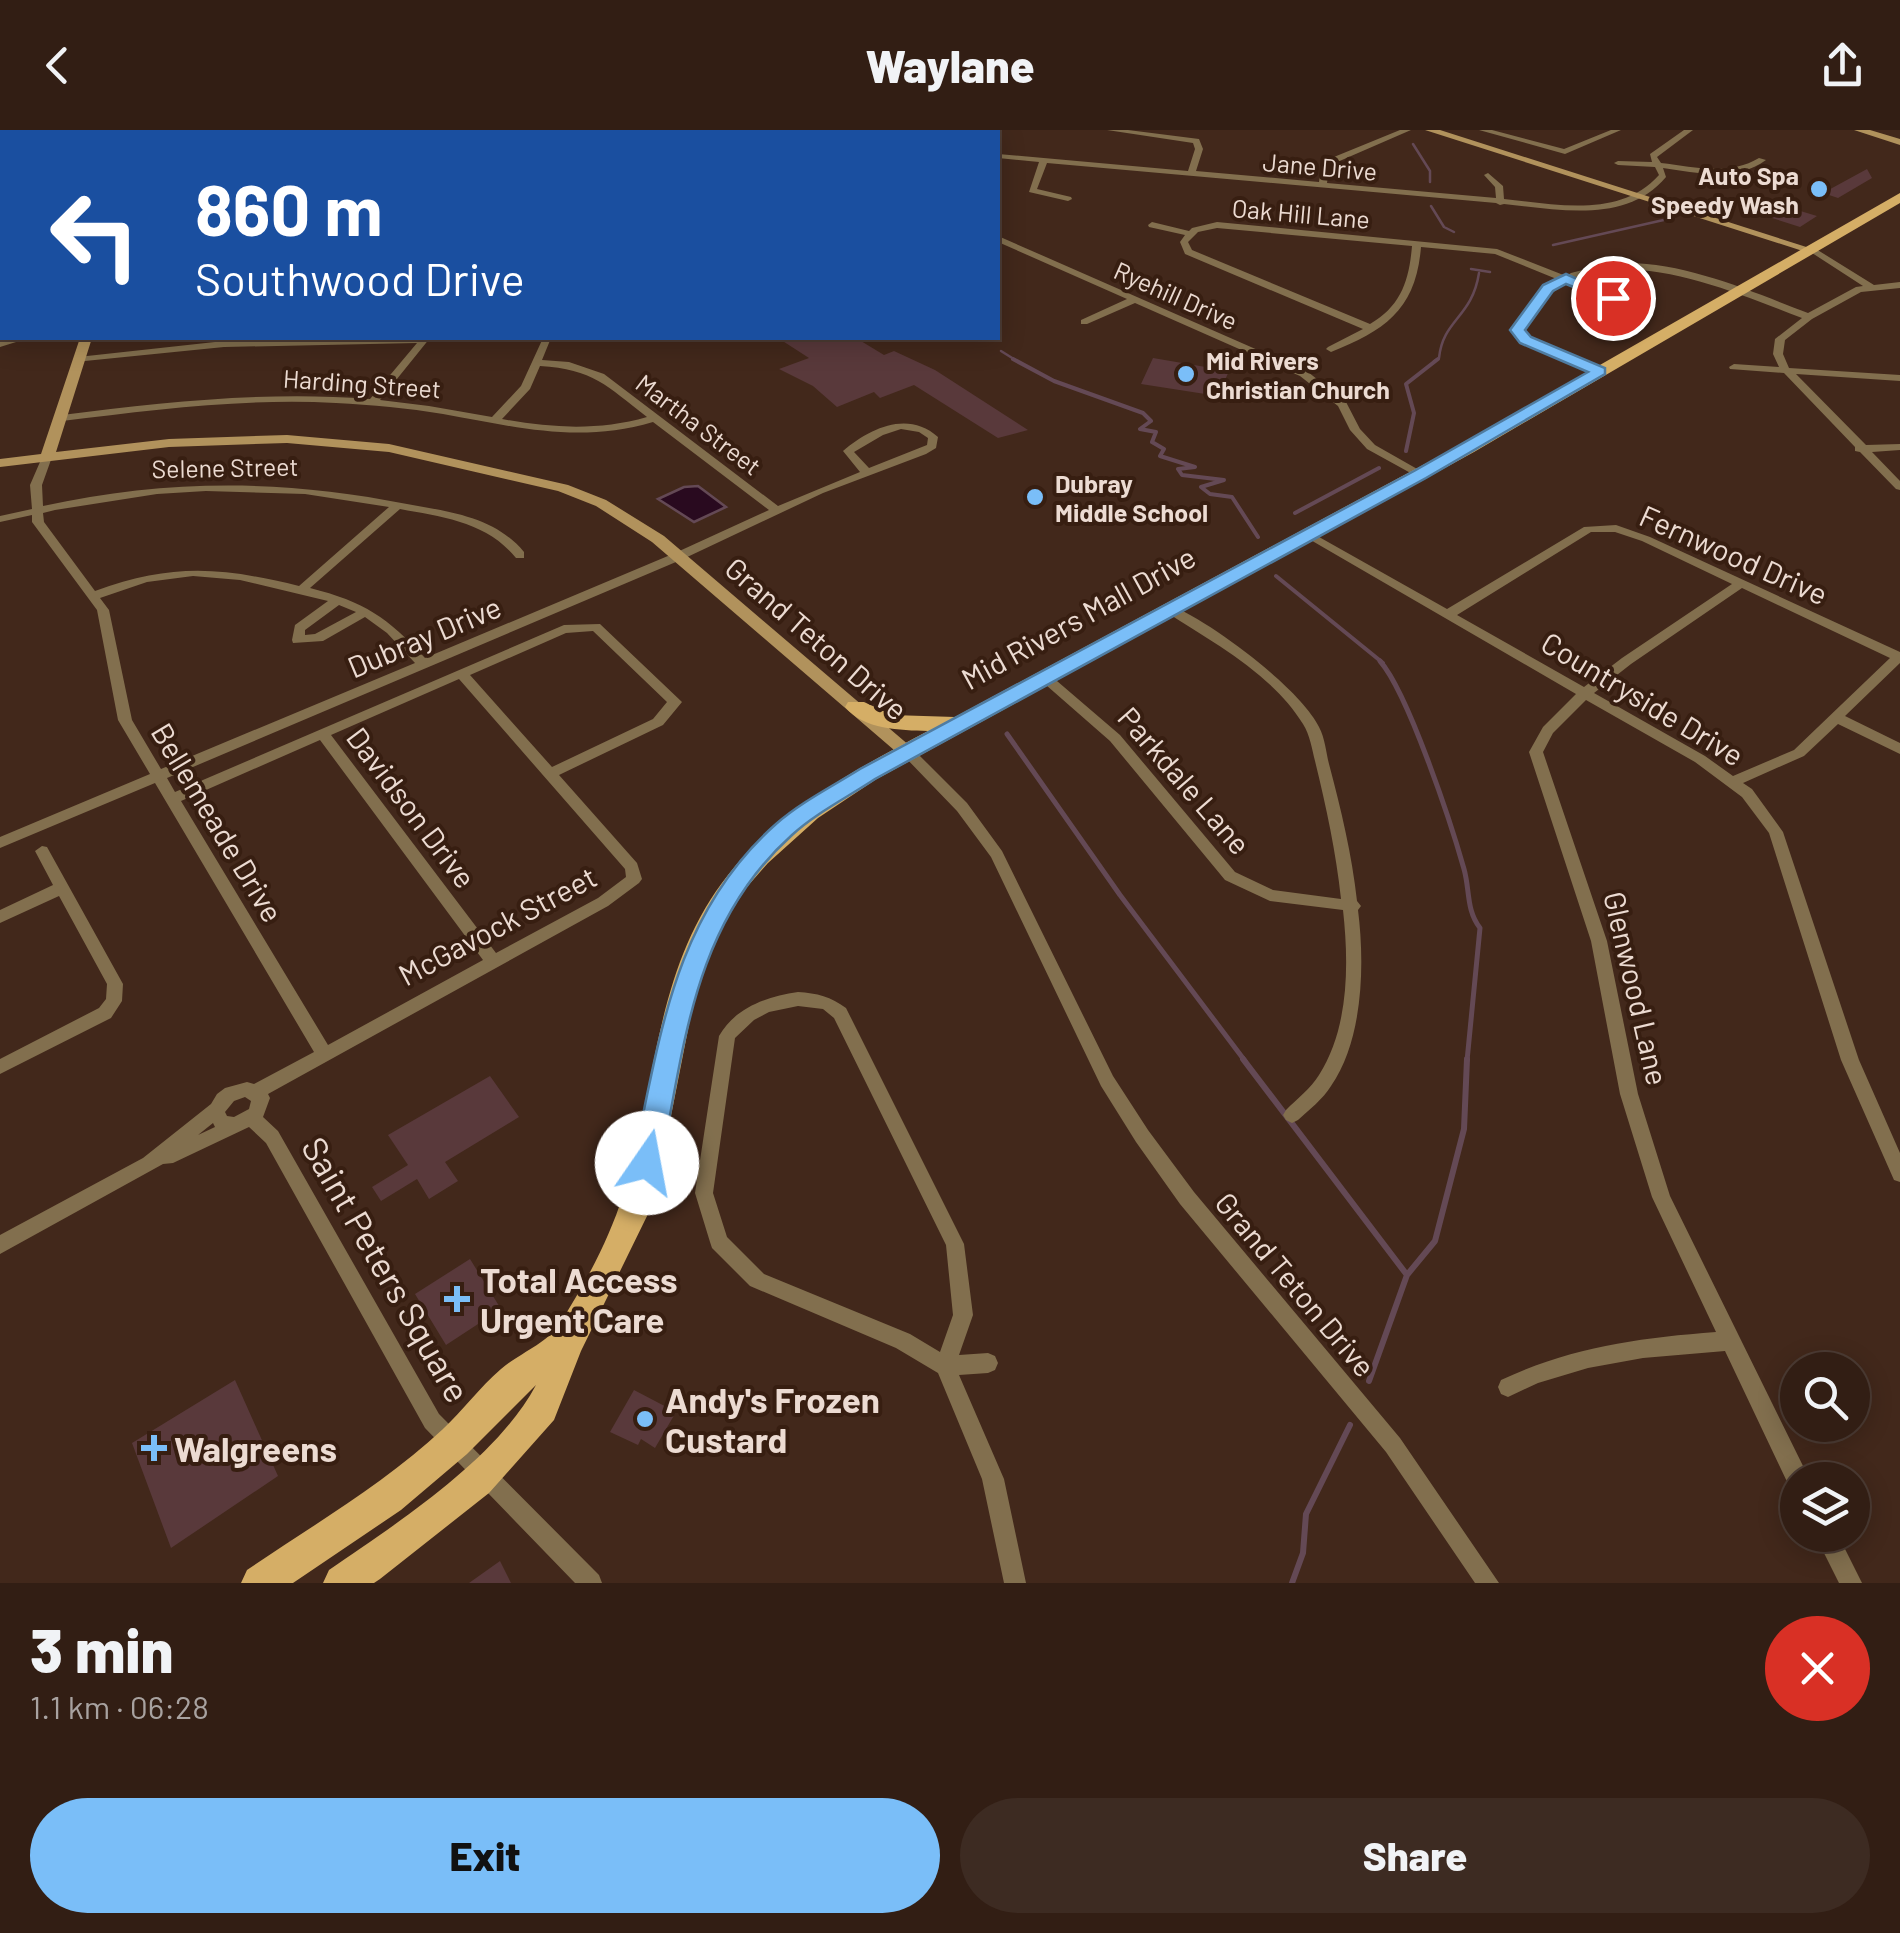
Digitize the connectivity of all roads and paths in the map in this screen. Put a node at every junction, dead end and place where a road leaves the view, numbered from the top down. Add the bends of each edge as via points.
1 (1111, 130) edge
2 (1408, 130) edge
3 (1430, 130) edge
4 (1482, 130) edge
5 (1583, 130) edge
6 (1617, 130) edge
7 (1689, 130) edge
8 (1859, 130) edge
9 (1604, 136) junction
10 (1900, 142) edge
11 (1000, 156) edge
12 (1044, 160) junction
13 (1762, 160) dead end
14 (1618, 163) dead end
15 (1656, 163) junction
16 (1190, 174) junction
17 (1488, 175) dead end
18 (1323, 187) junction
19 (1636, 194) junction
20 (1900, 197) edge
21 (1068, 199) dead end
22 (1500, 203) junction
23 (1152, 225) dead end
24 (1190, 234) junction
25 (1000, 240) edge
26 (1416, 244) junction
27 (1813, 251) junction
28 (1566, 278) junction
29 (1900, 285) edge
30 (1870, 286) junction
31 (1737, 291) junction
32 (1613, 298) dead end
33 (1136, 299) junction
34 (1808, 317) junction
35 (1084, 322) dead end
36 (1370, 328) junction
37 (85, 340) edge
38 (385, 340) edge
39 (424, 340) edge
40 (546, 340) edge
41 (1331, 348) dead end
42 (78, 360) junction
43 (536, 363) junction
44 (1734, 366) dead end
45 (1785, 369) junction
46 (1600, 371) junction
47 (1900, 378) edge
48 (374, 402) junction
49 (62, 418) junction
50 (655, 418) junction
51 (494, 421) junction
52 (1900, 448) edge
53 (1860, 449) junction
54 (47, 457) junction
55 (0, 463) edge
56 (866, 472) junction
57 (1420, 474) junction
58 (1900, 487) edge
59 (398, 505) junction
60 (35, 510) junction
61 (777, 511) junction
62 (0, 518) edge
63 (1308, 535) junction
64 (520, 555) dead end
65 (679, 556) junction
66 (1741, 583) junction
67 (301, 590) junction
68 (93, 596) junction
69 (338, 600) junction
70 (1170, 610) junction
71 (365, 612) junction
72 (1446, 615) junction
73 (509, 628) junction
74 (526, 646) junction
75 (1899, 657) edge
76 (423, 664) junction
77 (462, 674) junction
78 (1045, 678) junction
79 (1585, 694) junction
80 (856, 707) junction
81 (1836, 717) junction
82 (960, 724) junction
83 (323, 734) junction
84 (1900, 749) edge
85 (908, 752) junction
86 (550, 774) junction
87 (158, 776) junction
88 (1734, 782) junction
89 (172, 799) junction
90 (0, 843) edge
91 (42, 851) dead end
92 (62, 888) junction
93 (1353, 906) junction
94 (0, 917) edge
95 (493, 960) junction
96 (323, 1052) junction
97 (0, 1067) edge
98 (256, 1092) junction
99 (217, 1109) junction
100 (1292, 1114) dead end
101 (246, 1121) junction
102 (149, 1164) junction
103 (1900, 1174) edge
104 (0, 1245) edge
105 (570, 1339) junction
106 (1728, 1341) junction
107 (988, 1363) dead end
108 (946, 1366) junction
109 (1508, 1387) dead end
110 (455, 1442) junction
111 (1789, 1462) edge
112 (483, 1471) junction
113 (1835, 1552) edge
114 (260, 1583) edge
115 (342, 1583) edge
116 (591, 1583) edge
117 (1014, 1583) edge
118 (1488, 1583) edge
119 (1851, 1583) edge

1 - 16 street via 1196,141 1200,150
2 - 18 street via 1332,161
3 - 19 street
4 - 9 street via 1550,156
5 - 9 street
6 - 9 street
7 - 15 street via 1655,153
8 - 10 street
11 - 12 street, Jane Drive
12 - 16 street, Jane Drive
12 - 21 street via 1032,190
13 - 15 street via 1729,175
14 - 15 street
15 - 19 street via 1662,179
16 - 18 street, Jane Drive
17 - 22 street via 1499,186
18 - 22 street, Jane Drive
19 - 22 street, Jane Drive via 1589,209
19 - 27 street
20 - 27 main road, Mid Rivers Mall Drive
23 - 24 street
24 - 26 street, Oak Hill Lane via 1226,226
24 - 36 street, Oak Hill Lane via 1182,246 1188,252
25 - 33 street, Ryehill Drive
26 - 28 street, Oak Hill Lane via 1497,252
26 - 36 street via 1410,293
27 - 30 street
27 - 31 main road, Mid Rivers Mall Drive
28 - 31 street via 1640,266 1676,270
28 - 32 street, Oak Hill Lane
28 - 46 street via 1548,288 1518,330 1526,340
29 - 30 street
30 - 34 street
31 - 34 street
31 - 46 main road, Mid Rivers Mall Drive
33 - 35 street
33 - 57 street, Ryehill Drive via 1320,384 1342,404 1361,438
34 - 45 street via 1780,339
36 - 41 street
37 - 42 street
38 - 42 street via 224,344
39 - 48 street
40 - 43 street
42 - 49 street
43 - 50 street, Martha Street via 586,369
43 - 51 street via 517,400
44 - 45 street
45 - 47 street
45 - 53 street
46 - 57 main road, Mid Rivers Mall Drive
48 - 49 street, Harding Street via 254,399
48 - 51 street, Harding Street
49 - 54 street
50 - 51 street, Harding Street via 584,434
50 - 61 street, Martha Street
52 - 53 street
53 - 58 street
54 - 55 street, Grand Teton Drive
54 - 60 street
54 - 65 street, Grand Teton Drive via 255,438 390,448 563,488 630,520
56 - 56 street, Dubray Drive via 848,451 897,426 933,436 927,450
56 - 61 street, Dubray Drive
57 - 63 main road, Mid Rivers Mall Drive
59 - 60 street, Selene Street via 315,489 234,485 113,494
59 - 64 street, Selene Street via 498,530
59 - 67 street
60 - 62 street, Selene Street
60 - 68 street, Bellemeade Drive via 46,537
61 - 65 street, Dubray Drive
63 - 70 main road, Mid Rivers Mall Drive
63 - 72 street, Countryside Drive
65 - 73 street, Dubray Drive
65 - 80 street, Grand Teton Drive
66 - 72 street, Fernwood Drive via 1636,535 1598,527
66 - 75 street, Fernwood Drive
66 - 79 street, Glenwood Lane
67 - 68 street via 206,570 162,573
67 - 69 street
68 - 87 street, Bellemeade Drive via 110,631 125,720
69 - 71 street
69 - 71 street via 299,628 298,640 318,638
70 - 78 main road, Mid Rivers Mall Drive
70 - 93 street via 1276,682 1308,720 1348,863
71 - 76 street
72 - 79 street, Countryside Drive
73 - 74 street
73 - 76 street, Dubray Drive
74 - 77 street
74 - 86 street via 564,629 596,627 675,702 658,722
75 - 81 street
76 - 87 street, Dubray Drive
77 - 83 street
77 - 86 street, McGavock Street
78 - 82 main road, Mid Rivers Mall Drive
78 - 93 street, Parkdale Lane via 1115,738 1230,876 1270,896
79 - 88 street, Countryside Drive
79 - 106 street, Glenwood Lane via 1541,736 1538,768 1599,941 1630,1094 1661,1197
80 - 82 main road via 889,722
80 - 85 street, Grand Teton Drive
81 - 84 street
81 - 88 street via 1799,753
82 - 85 main road, Mid Rivers Mall Drive
83 - 89 street
83 - 95 street, Davidson Drive
85 - 105 main road, Mid Rivers Mall Drive via 785,828 714,916 688,973 628,1230
85 - 118 street, Grand Teton Drive via 998,855 1107,1081 1142,1136 1393,1445
86 - 95 street, McGavock Street via 632,866 634,879 620,893
87 - 89 street, Bellemeade Drive
87 - 90 street, Dubray Drive
88 - 103 street, Countryside Drive via 1776,832 1850,1060
89 - 96 street, Bellemeade Drive
91 - 92 street
92 - 94 street
92 - 97 street via 115,984 114,1001 105,1014
93 - 100 street via 1339,1061 1325,1088
95 - 96 street, McGavock Street
96 - 98 street, McGavock Street
98 - 99 street, McGavock Street via 236,1091
98 - 101 street via 262,1102
99 - 101 street via 222,1124
99 - 102 street
101 - 102 street
101 - 110 street, Saint Peters Square via 272,1137 432,1421
102 - 104 street
105 - 110 main road, Mid Rivers Mall Drive via 512,1382
105 - 112 main road, Mid Rivers Mall Drive via 542,1408
106 - 109 street via 1587,1355
106 - 111 street, Glenwood Lane
107 - 108 street
108 - 108 street via 963,1316 955,1244 840,1012 808,997 743,1019 726,1041 705,1182 718,1242 764,1284 903,1341
108 - 117 street via 998,1493
110 - 112 street, Saint Peters Square
110 - 114 main road, Mid Rivers Mall Drive via 388,1497
112 - 115 main road, Mid Rivers Mall Drive
112 - 116 street, Saint Peters Square
113 - 119 street

